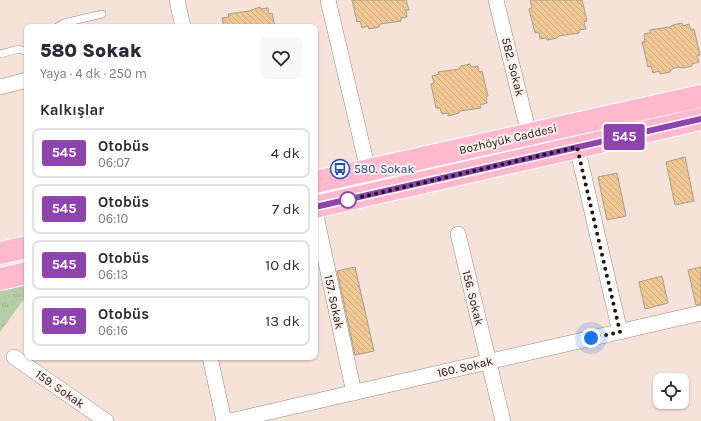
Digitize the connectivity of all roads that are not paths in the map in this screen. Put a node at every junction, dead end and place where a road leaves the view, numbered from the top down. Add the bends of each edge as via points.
1 (177, 0) edge
2 (328, 0) edge
3 (496, 0) edge
4 (102, 14) dead end
5 (62, 24) edge
6 (182, 24) edge
7 (24, 51) edge
8 (0, 54) edge
9 (24, 81) edge
10 (0, 87) edge
11 (701, 96) edge
12 (701, 119) edge
13 (529, 134) junction
14 (577, 147) junction
15 (368, 170) junction
16 (318, 181) edge
17 (318, 206) edge
18 (318, 225) edge
19 (458, 234) dead end
20 (24, 248) edge
21 (0, 253) edge
22 (24, 274) edge
23 (0, 279) edge
24 (701, 313) edge
25 (620, 332) junction
26 (14, 357) dead end
27 (211, 360) edge
28 (488, 362) junction
29 (354, 393) junction
30 (106, 421) edge
31 (224, 421) edge
32 (230, 421) edge
33 (503, 421) edge

1 - 6 street
2 - 15 street
3 - 13 street, 582. Sokak
4 - 5 lane
7 - 8 lane via 19,49
9 - 10 street
11 - 13 main road, Bozhöyük Caddesi
12 - 14 main road, Bozhöyük Caddesi
13 - 15 main road, Bozhöyük Caddesi
14 - 17 main road, Bozhöyük Caddesi
14 - 25 street
15 - 16 main road, Bozhöyük Caddesi
18 - 29 street, 157. Sokak
19 - 28 street, 156. Sokak
20 - 21 main road
22 - 23 main road
24 - 25 street, 160. Sokak
25 - 28 street, 160. Sokak
26 - 30 street, 159. Sokak
27 - 31 street
28 - 29 street, 160. Sokak
28 - 33 street, 156. Sokak
29 - 32 street, 160. Sokak

